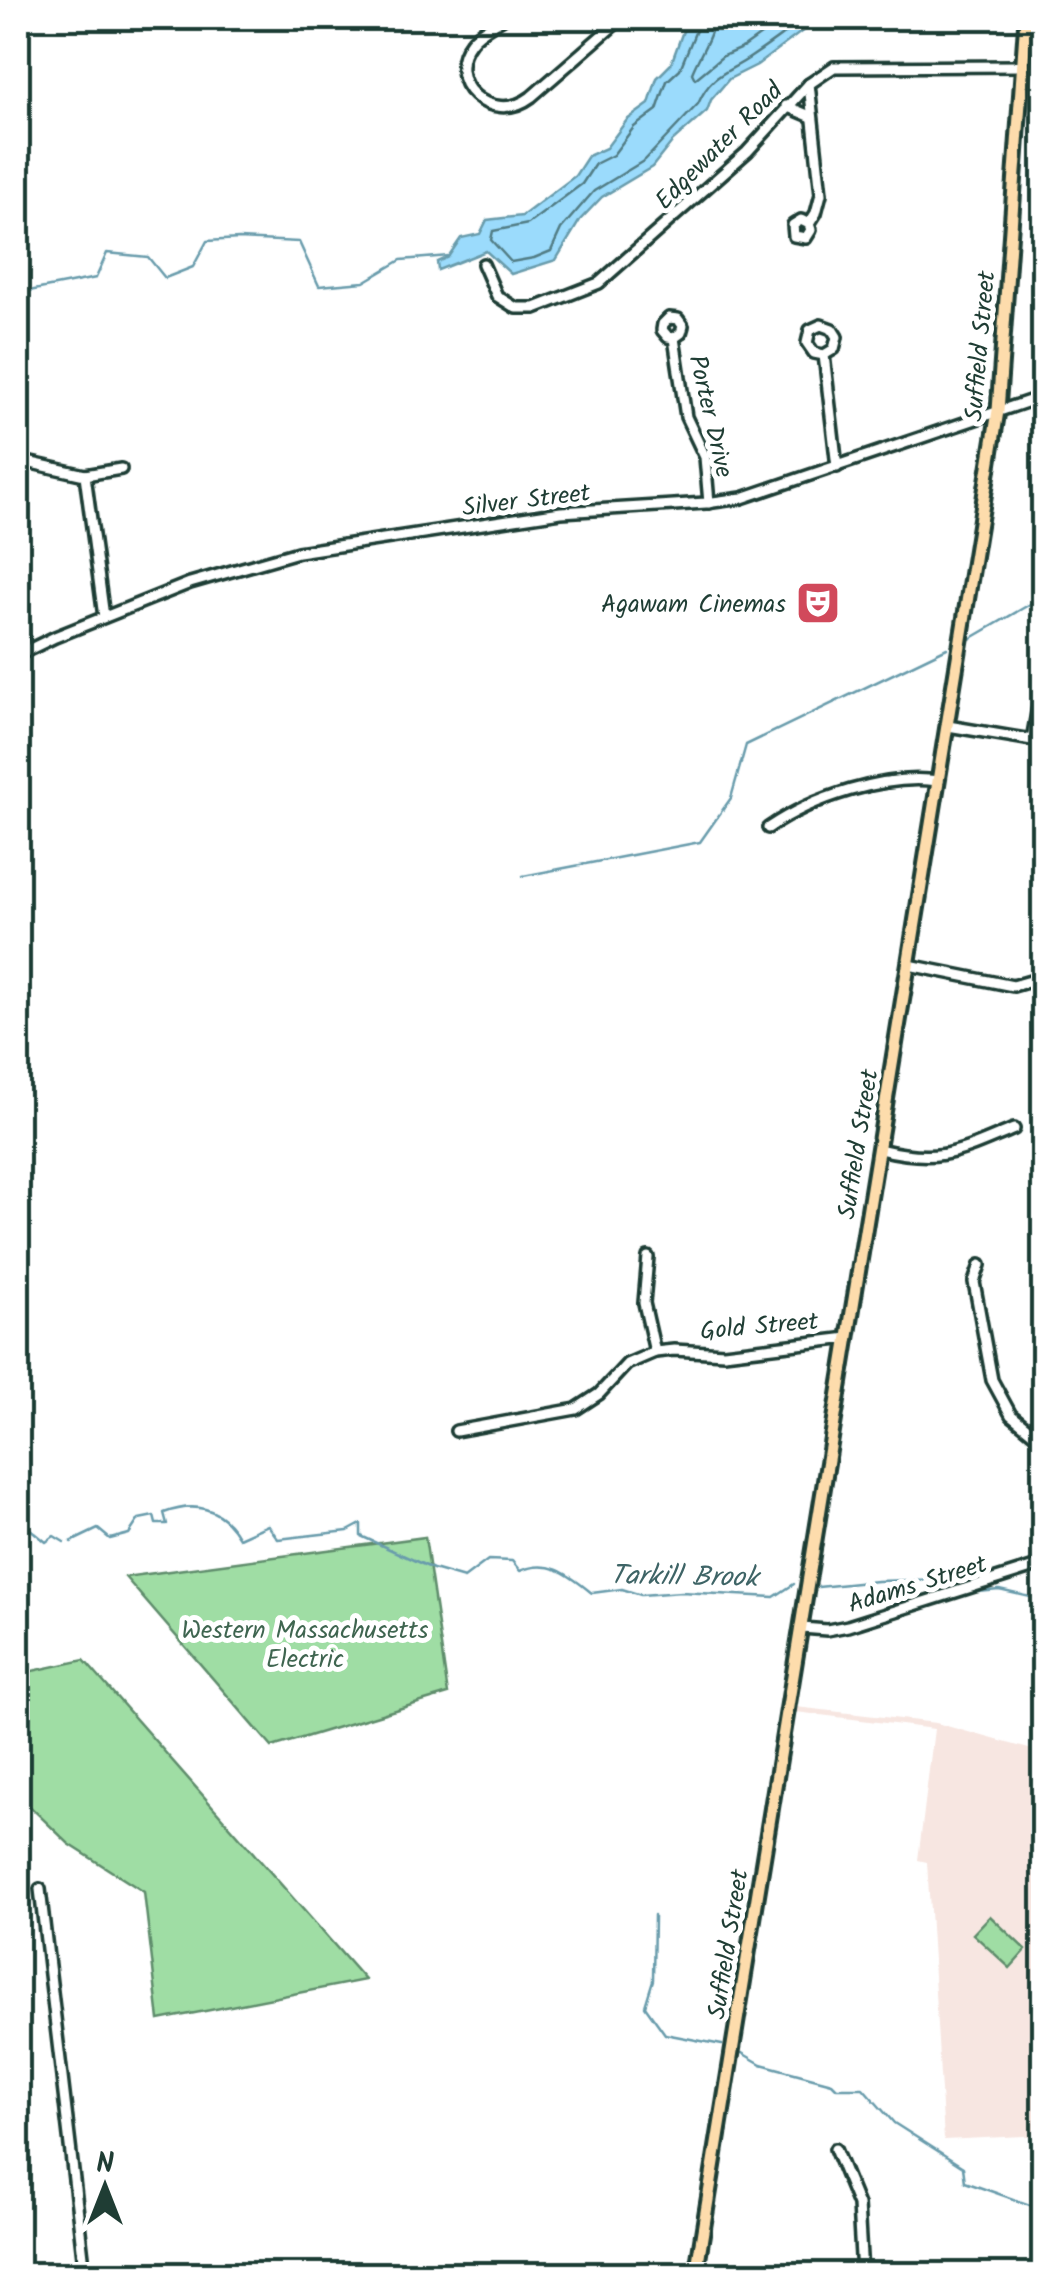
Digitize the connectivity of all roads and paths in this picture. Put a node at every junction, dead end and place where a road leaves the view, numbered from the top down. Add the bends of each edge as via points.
1 (503, 18) edge
2 (622, 18) edge
3 (1026, 18) edge
4 (1023, 66) junction
5 (808, 84) junction
6 (786, 106) junction
7 (812, 117) junction
8 (809, 224) dead end
9 (483, 264) dead end
10 (674, 338) dead end
11 (824, 355) dead end
12 (1044, 396) edge
13 (998, 411) junction
14 (18, 460) edge
15 (838, 467) junction
16 (120, 469) dead end
17 (85, 475) junction
18 (710, 503) junction
19 (18, 597) edge
20 (104, 617) junction
21 (21, 653) edge
22 (1044, 674) edge
23 (948, 726) junction
24 (1032, 740) junction
25 (1044, 742) edge
26 (939, 781) junction
27 (768, 828) dead end
28 (909, 965) junction
29 (1034, 980) dead end
30 (1014, 1129) dead end
31 (879, 1149) junction
32 (648, 1257) dead end
33 (980, 1265) dead end
34 (848, 1338) junction
35 (655, 1352) junction
36 (456, 1431) dead end
37 (1044, 1442) edge
38 (1044, 1564) edge
39 (802, 1628) junction
40 (40, 1889) dead end
41 (834, 2150) dead end
42 (85, 2274) edge
43 (696, 2274) edge
44 (862, 2274) edge

1 - 2 street via 471,42 463,69 476,97 505,108 531,98
3 - 4 main road, Suffield Street
4 - 5 street, Edgewater Road via 846,64
4 - 13 main road, Suffield Street
5 - 6 street, Edgewater Road
5 - 7 street
6 - 7 street
6 - 9 street, Edgewater Road via 732,166 593,286 535,308 516,308 497,296
7 - 8 street via 820,194
10 - 18 street, Porter Drive via 685,412 704,456
11 - 15 street
12 - 13 street, Silver Street
13 - 15 street, Silver Street
13 - 23 main road, Suffield Street
14 - 17 street
15 - 18 street, Silver Street
16 - 17 street
17 - 20 street
18 - 20 street, Silver Street via 561,512 298,552
19 - 21 street
20 - 21 street, Silver Street
22 - 24 street
23 - 24 street
23 - 26 main road, Suffield Street
24 - 25 street
26 - 27 street via 909,778 834,796
26 - 28 main road, Suffield Street
28 - 29 street via 1012,986
28 - 31 main road, Suffield Street
30 - 31 street via 941,1156
31 - 34 main road, Suffield Street
32 - 35 street via 644,1303
33 - 37 street via 974,1282 992,1380 1010,1414
34 - 35 street, Gold Street via 724,1353
34 - 39 main road, Suffield Street
35 - 36 street via 627,1364 576,1409
38 - 39 street, Adams Street via 848,1626
39 - 43 main road, Suffield Street
40 - 42 street
41 - 44 street via 858,2205

